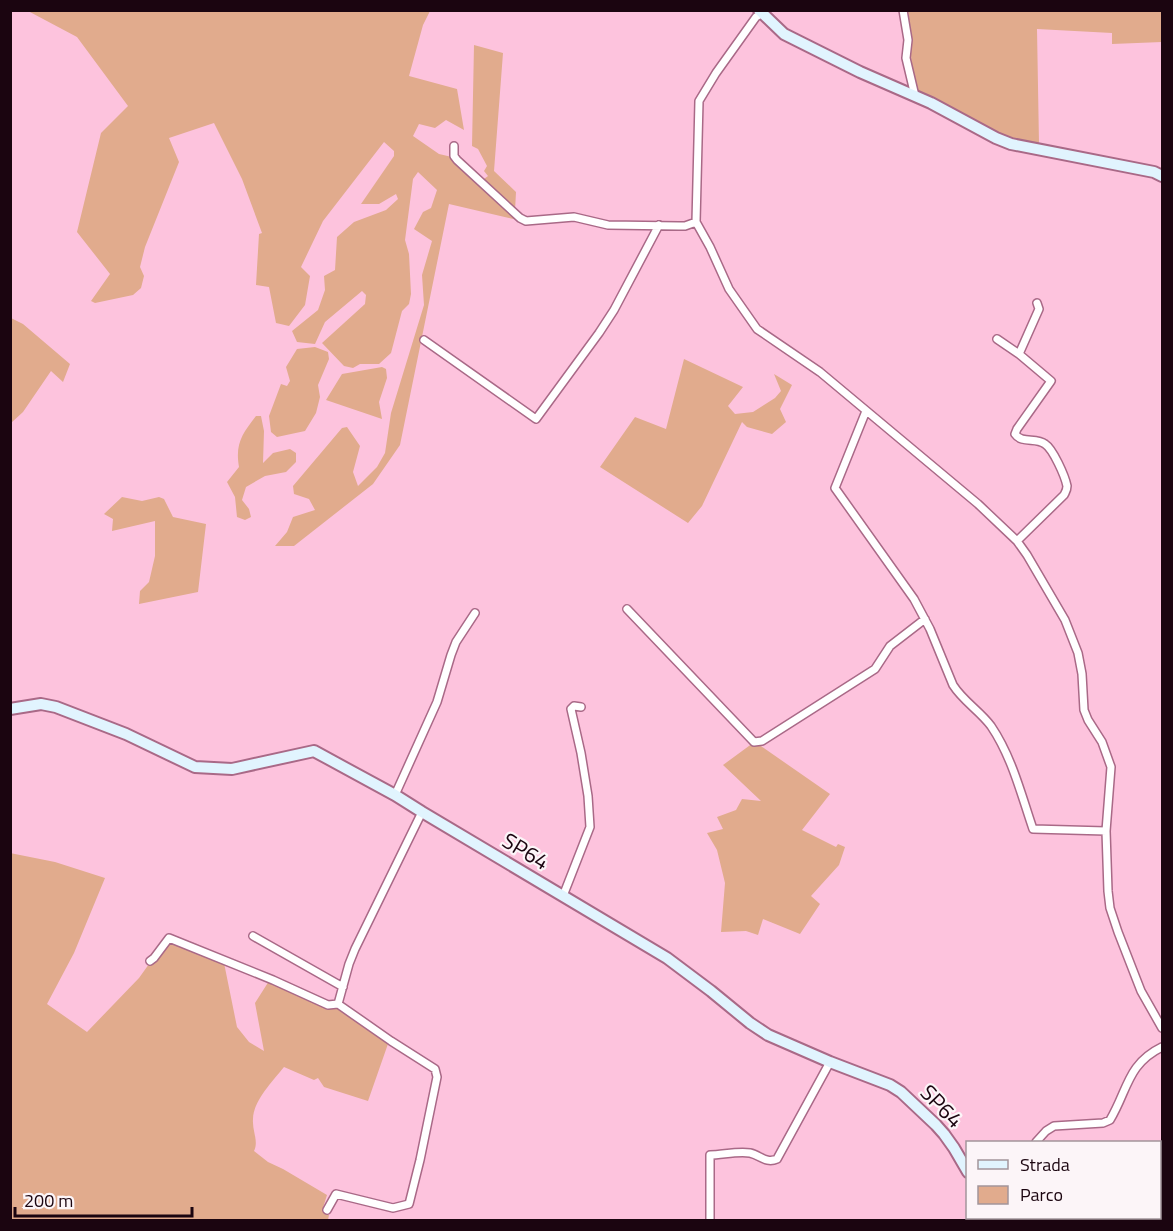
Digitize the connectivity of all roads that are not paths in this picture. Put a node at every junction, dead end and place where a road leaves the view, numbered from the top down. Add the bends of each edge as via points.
1 (903, 10) edge
2 (760, 12) edge
3 (915, 96) junction
4 (454, 146) dead end
5 (1162, 176) edge
6 (696, 222) junction
7 (659, 225) junction
8 (1037, 303) dead end
9 (997, 339) dead end
10 (424, 340) dead end
11 (1019, 354) junction
12 (866, 411) junction
13 (1017, 541) junction
14 (627, 609) dead end
15 (476, 614) dead end
16 (926, 619) junction
17 (581, 707) dead end
18 (10, 709) edge
19 (395, 795) junction
20 (422, 812) junction
21 (1106, 831) junction
22 (563, 896) junction
23 (253, 936) dead end
24 (150, 961) dead end
25 (343, 987) junction
26 (338, 1005) junction
27 (1162, 1028) edge
28 (1162, 1047) edge
29 (830, 1062) junction
30 (1038, 1141) edge
31 (966, 1169) edge
32 (327, 1210) dead end
33 (711, 1221) edge

1 - 3 street via 908,40 906,58
2 - 3 street via 784,34
2 - 6 street via 699,101
3 - 5 street via 1011,144
4 - 7 street via 457,160 526,221 574,218 608,225
6 - 7 street via 685,226
6 - 12 street via 729,289 757,329 820,372
7 - 10 street via 614,310 536,419
8 - 11 street via 1039,309
9 - 11 street
11 - 13 street via 1051,381 1015,434 1050,448 1067,488
12 - 13 street via 972,498
12 - 16 street via 835,488
13 - 21 street via 1065,620 1078,652 1084,710 1111,767
14 - 16 street via 754,742 762,741 875,669 890,646
15 - 19 street via 450,655 437,702
16 - 21 street via 953,685 992,727 1006,753 1033,829
17 - 22 street via 571,709 590,826
18 - 19 street, SP64 / SP64 via 41,704 56,707 195,767 232,769 314,751
19 - 20 street, SP64 / SP64
20 - 22 street, SP64 / SP64
20 - 25 street via 355,949
21 - 27 street via 1110,908 1141,991
22 - 29 street, SP64 / SP64 via 667,958 768,1035
23 - 25 street
24 - 26 street via 169,938 328,1005
25 - 26 street
26 - 32 street via 434,1067 437,1074 408,1204 393,1208 336,1194
28 - 30 street via 1134,1070 1110,1120 1054,1126
29 - 31 street, SP64 / SP64 via 901,1092 944,1134
29 - 33 street via 777,1159 767,1161 747,1153 710,1155

